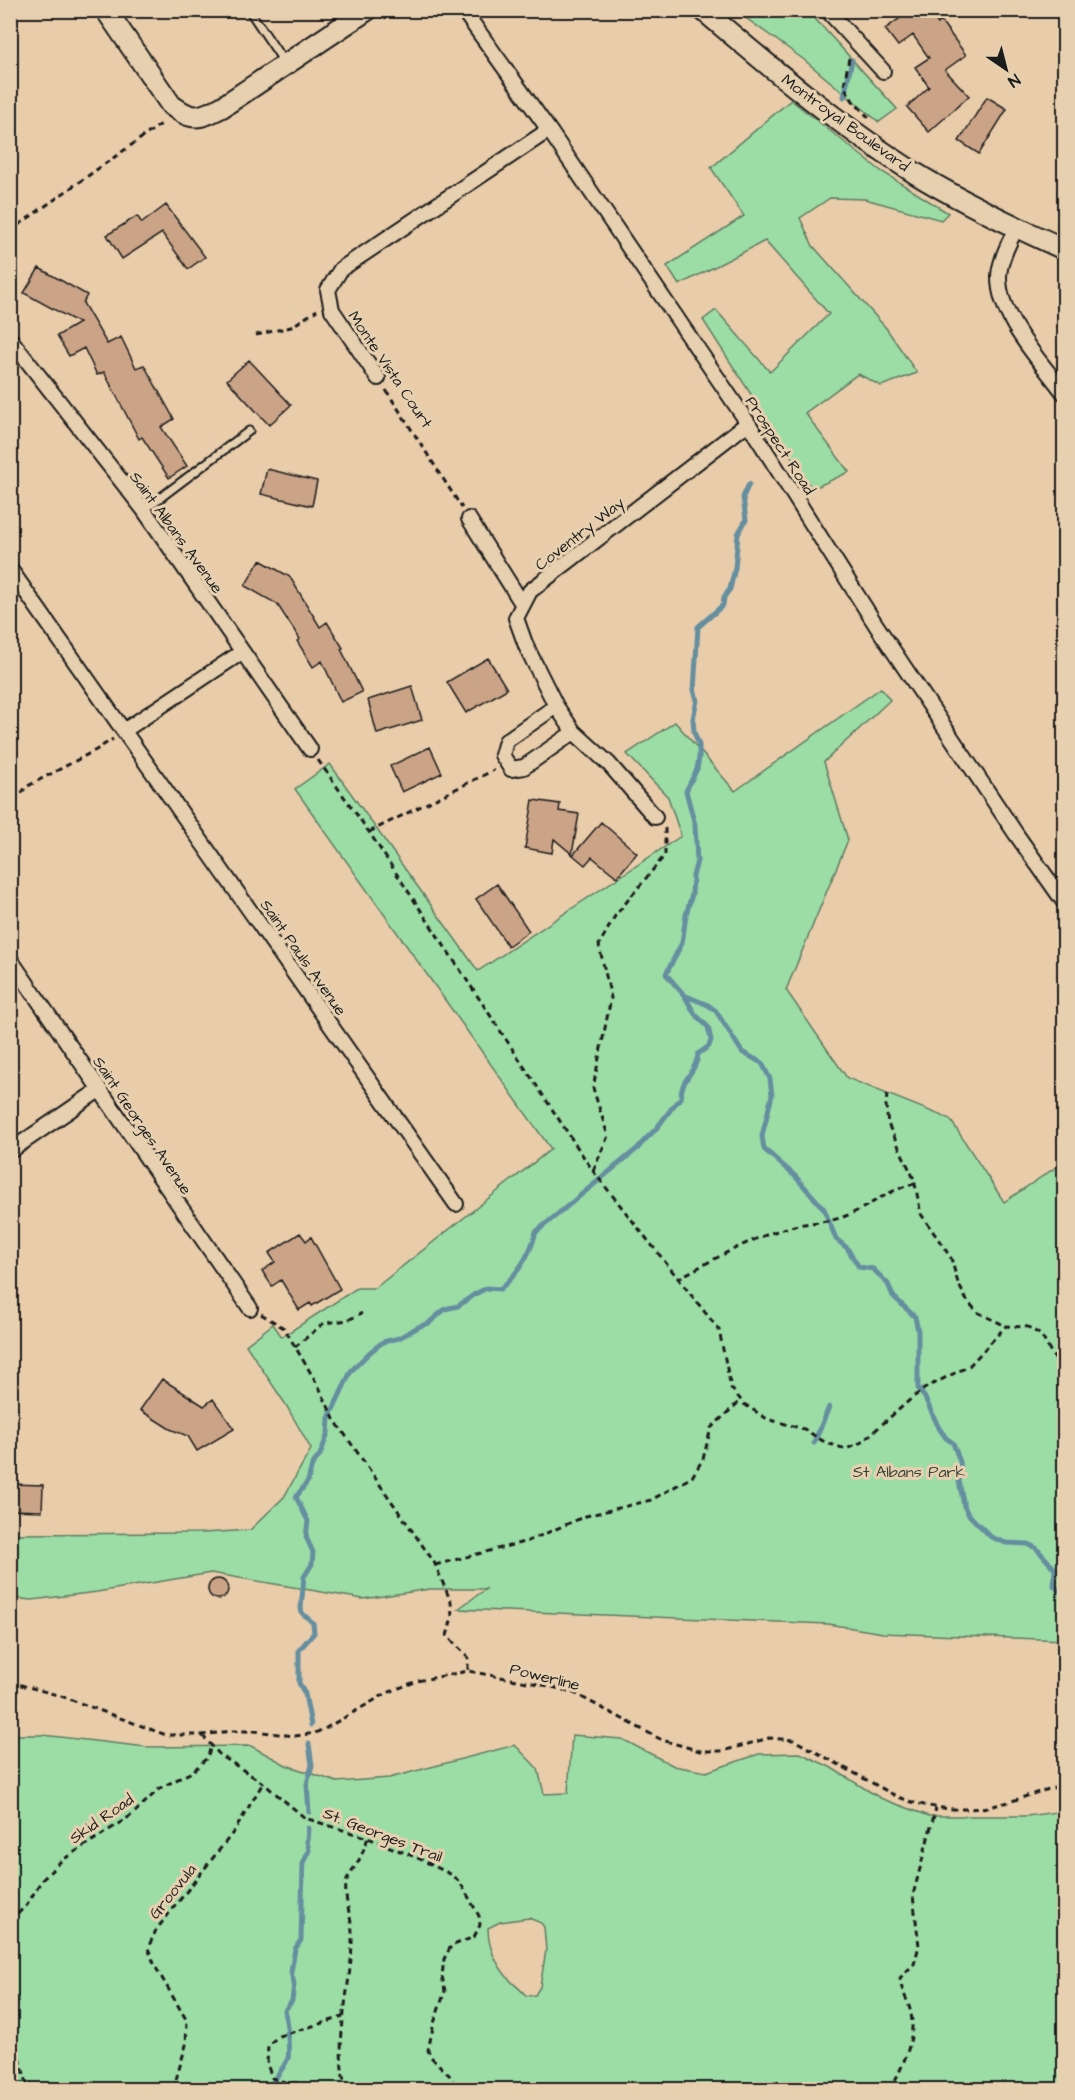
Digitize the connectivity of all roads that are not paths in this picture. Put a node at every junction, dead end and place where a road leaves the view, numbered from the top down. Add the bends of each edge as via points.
1 (106, 10) edge
2 (249, 10) edge
3 (367, 10) edge
4 (463, 10) edge
5 (703, 10) edge
6 (827, 10) edge
7 (286, 64) junction
8 (883, 71) dead end
9 (549, 130) junction
10 (1016, 228) junction
11 (1065, 249) edge
12 (10, 339) edge
13 (378, 378) road end
14 (1065, 393) edge
15 (748, 423) junction
16 (249, 431) dead end
17 (144, 510) junction
18 (470, 519) road end
19 (10, 569) edge
20 (523, 604) junction
21 (242, 652) junction
22 (556, 705) junction
23 (125, 730) junction
24 (574, 732) junction
25 (310, 749) road end
26 (655, 817) road end
27 (1065, 902) edge
28 (10, 959) edge
29 (99, 1090) junction
30 (10, 1150) edge
31 (456, 1204) dead end
32 (250, 1308) road end

1 - 7 street via 171,105 185,116 201,118
2 - 7 lane
3 - 7 street
4 - 9 street, Prospect Road
5 - 10 street, Montroyal Boulevard via 863,139 919,176
6 - 8 street
9 - 13 street, Monte Vista Court via 341,269 328,290 332,310
9 - 15 street, Prospect Road
10 - 11 street, Montroyal Boulevard
10 - 14 street via 999,275 1001,299 1014,324
12 - 17 street, Saint Albans Avenue
15 - 20 street, Coventry Way via 530,591
15 - 27 street, Prospect Road via 876,625
16 - 17 lane
17 - 21 street, Saint Albans Avenue
18 - 20 street
19 - 23 street, Saint Pauls Avenue
20 - 22 street via 516,618
21 - 23 street
21 - 25 street, Saint Albans Avenue
22 - 24 street
22 - 24 street via 506,741 502,755 511,769 524,766
23 - 31 street, Saint Pauls Avenue
24 - 26 street via 609,764
28 - 29 street, Saint Georges Avenue
29 - 30 street
29 - 32 street, Saint Georges Avenue

